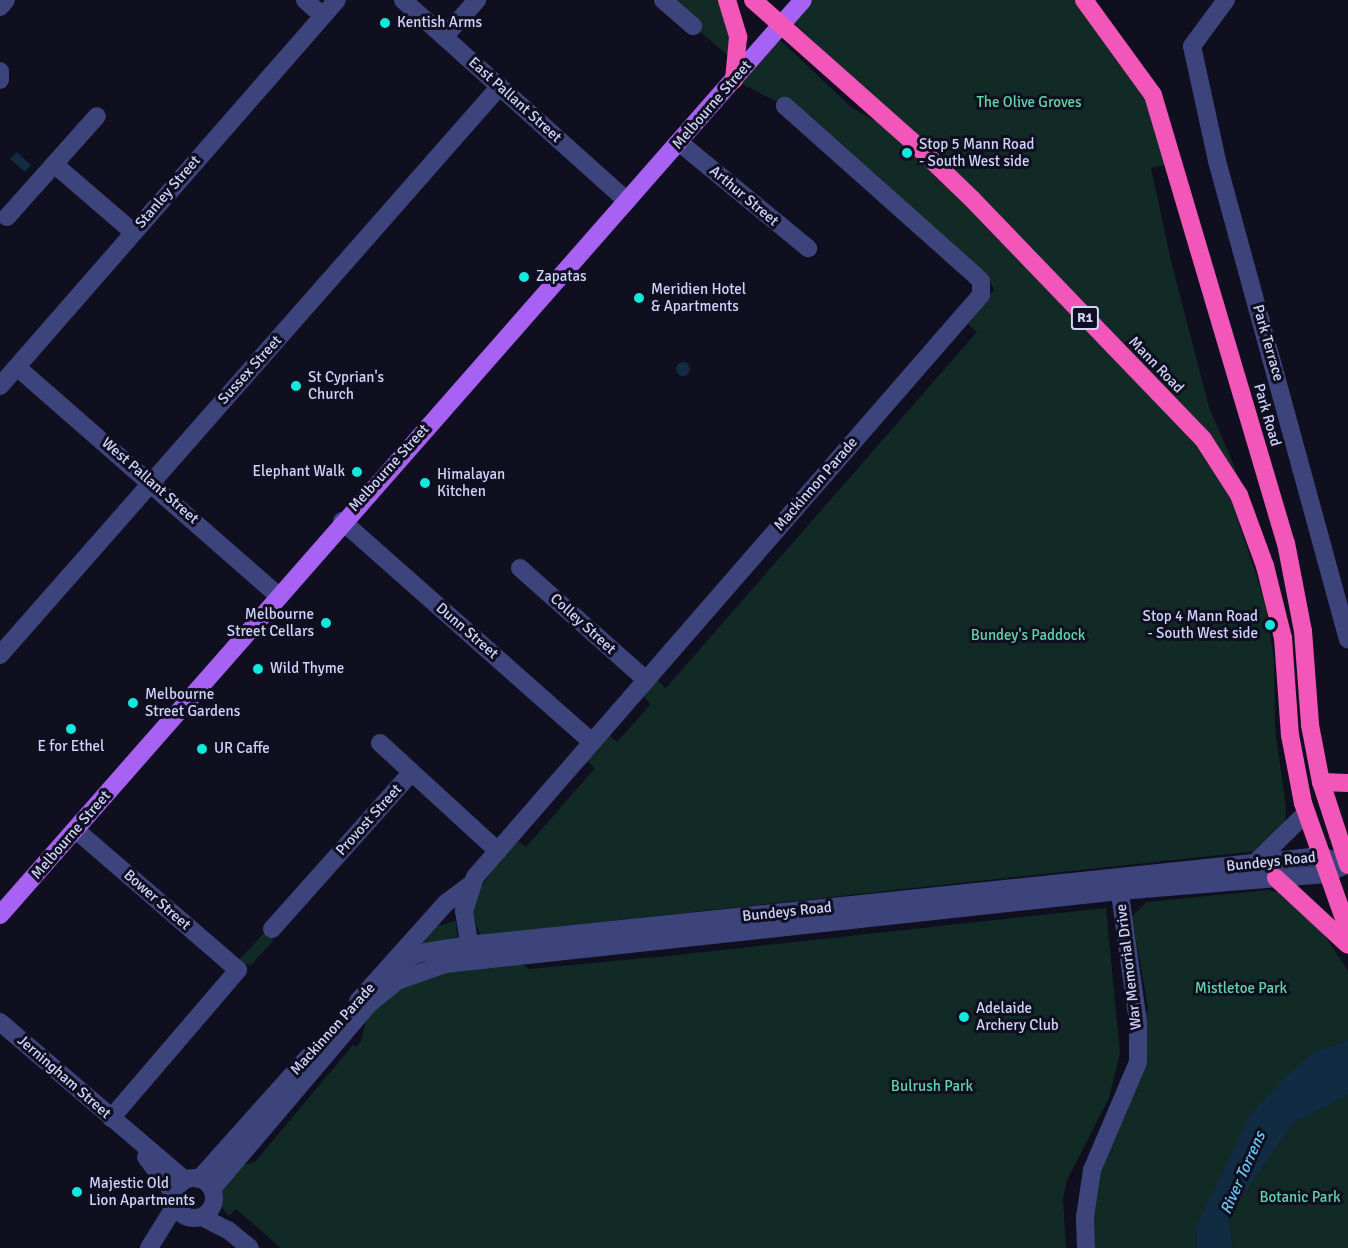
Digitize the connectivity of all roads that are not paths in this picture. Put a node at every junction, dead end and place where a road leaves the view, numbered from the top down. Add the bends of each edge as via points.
1 (6, 0) edge
2 (305, 0) edge
3 (337, 0) edge
4 (403, 0) edge
5 (477, 0) edge
6 (663, 0) edge
7 (727, 0) edge
8 (753, 0) edge
9 (803, 0) edge
10 (1084, 0) edge
11 (1226, 0) edge
12 (0, 7) edge
13 (323, 16) junction
14 (782, 24) junction
15 (693, 26) dead end
16 (444, 37) junction
17 (734, 80) junction
18 (500, 86) junction
19 (785, 106) dead end
20 (97, 116) dead end
21 (680, 143) junction
22 (54, 164) junction
23 (627, 201) junction
24 (7, 217) dead end
25 (133, 232) junction
26 (808, 249) dead end
27 (17, 367) junction
28 (0, 386) edge
29 (152, 481) junction
30 (342, 521) junction
31 (520, 568) dead end
32 (280, 597) junction
33 (1344, 600) edge
34 (1348, 639) edge
35 (0, 655) edge
36 (645, 679) junction
37 (591, 741) junction
38 (380, 743) dead end
39 (412, 772) junction
40 (1321, 782) junction
41 (1348, 783) edge
42 (1306, 813) junction
43 (76, 830) junction
44 (498, 851) junction
45 (1320, 856) junction
46 (1255, 863) junction
47 (1348, 865) edge
48 (1325, 874) junction
49 (1276, 878) junction
50 (471, 884) junction
51 (1119, 884) junction
52 (0, 915) edge
53 (272, 929) dead end
54 (1348, 930) edge
55 (1348, 945) edge
56 (470, 953) junction
57 (402, 970) junction
58 (0, 1022) edge
59 (111, 1118) junction
60 (193, 1199) junction
61 (149, 1248) edge
62 (250, 1248) edge
63 (1086, 1248) edge

1 - 12 street
2 - 13 street
3 - 13 street, Stanley Street
4 - 16 street, East Pallant Street
5 - 16 street
6 - 15 street
7 - 17 highway via 738,37
8 - 14 highway, Mann Road / R1
9 - 14 main road, Melbourne Street
10 - 40 highway, Park Road via 1153,95 1286,543 1303,631 1310,725
11 - 33 street, Park Terrace via 1192,46 1217,161
13 - 25 street, Stanley Street
14 - 17 main road, Melbourne Street
14 - 42 highway, Mann Road / R1 via 972,199 1203,439 1239,495 1265,566 1283,638 1290,735
16 - 18 street, East Pallant Street
17 - 21 main road, Melbourne Street
18 - 23 street, East Pallant Street
18 - 29 street, Sussex Street
19 - 36 street, Mackinnon Parade via 976,276 982,290
20 - 22 street
21 - 23 main road, Melbourne Street
21 - 26 street, Arthur Street
22 - 24 street
22 - 25 street
23 - 30 main road, Melbourne Street
25 - 27 street, Stanley Street
27 - 28 street, Stanley Street
27 - 29 street, West Pallant Street
29 - 32 street, West Pallant Street
29 - 35 street, Sussex Street
30 - 32 main road, Melbourne Street
30 - 37 street, Dunn Street
31 - 36 street, Colley Street
32 - 43 main road, Melbourne Street
33 - 34 street, Park Terrace
36 - 37 street, Mackinnon Parade
37 - 44 street, Mackinnon Parade
38 - 39 street
39 - 44 street, Provost Street
39 - 53 street, Provost Street
40 - 41 highway
40 - 47 highway, Park Road
42 - 45 highway, Mann Road / R1
42 - 46 street
43 - 52 main road, Melbourne Street
43 - 59 street, Bower Street via 238,970
44 - 50 street, Mackinnon Parade
45 - 46 street, Bundeys Road
45 - 47 street, Bundeys Road
45 - 48 highway, Mann Road / R1
46 - 51 street, Bundeys Road
47 - 48 street, Bundeys Road
48 - 49 street, Bundeys Road
48 - 54 highway, R1
49 - 51 street, Bundeys Road
49 - 55 highway
50 - 56 street, Mackinnon Parade via 464,911
50 - 57 street, Mackinnon Parade via 446,903
51 - 56 street, Bundeys Road
51 - 63 street, War Memorial Drive via 1138,1022 1138,1062 1092,1170 1085,1217
56 - 57 street, Bundeys Road via 445,964
57 - 60 street, Mackinnon Parade
58 - 59 street, Jerningham Street
59 - 60 street, Jerningham Street
60 - 61 street, Mackinnon Parade
60 - 62 street

